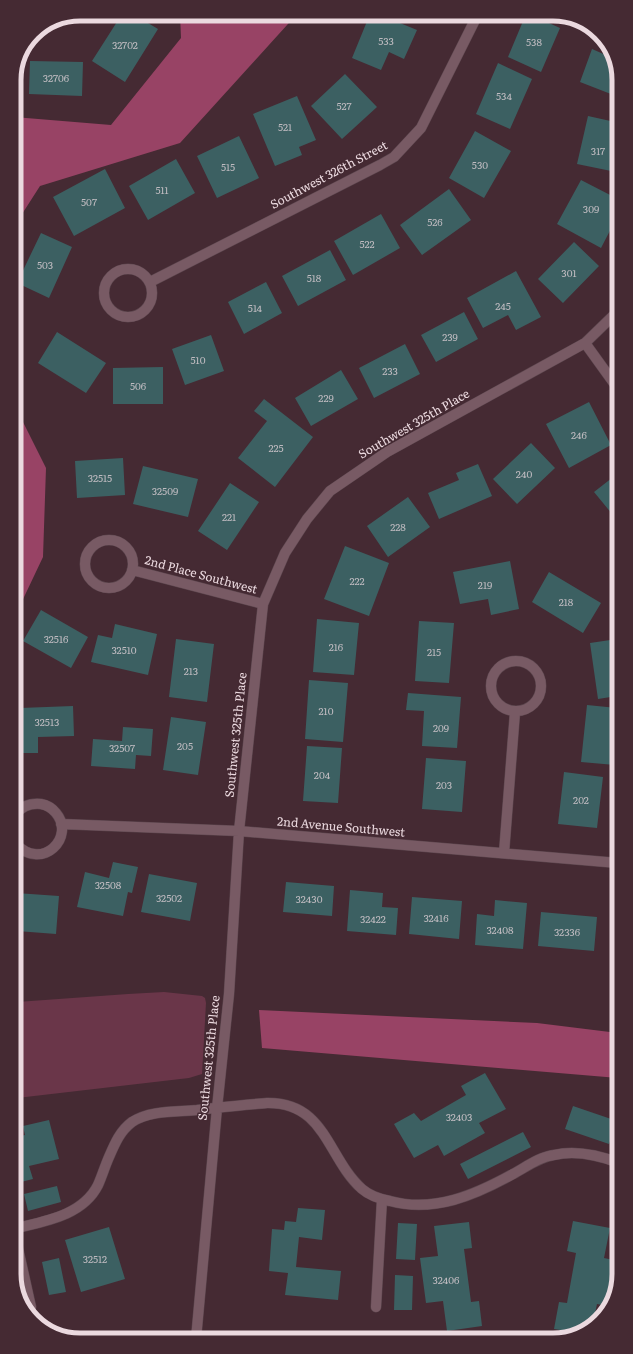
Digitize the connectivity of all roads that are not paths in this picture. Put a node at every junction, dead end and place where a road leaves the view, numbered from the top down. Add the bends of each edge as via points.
1 (474, 21) edge
2 (150, 282) junction
3 (612, 317) edge
4 (585, 343) junction
5 (612, 380) edge
6 (132, 570) junction
7 (263, 604) junction
8 (515, 712) junction
9 (21, 809) edge
10 (62, 824) junction
11 (239, 831) junction
12 (21, 849) edge
13 (504, 853) junction
14 (612, 862) edge
15 (217, 1108) junction
16 (612, 1160) edge
17 (382, 1199) junction
18 (21, 1227) edge
19 (21, 1262) edge
20 (31, 1307) dead end
21 (376, 1307) dead end
22 (197, 1333) edge

1 - 2 street, Southwest 326th Street via 421,128 394,157
2 - 2 street via 137,270 121,269 113,273 104,287 106,304 118,316 135,317 149,306 152,298
3 - 4 street, Southwest 325th Place
4 - 5 street
4 - 7 street, Southwest 325th Place via 387,452 330,491 284,553
6 - 6 street, 2nd Place Southwest via 133,562 129,550 111,539 95,544 85,558 87,574 99,586 115,588 129,578
6 - 7 street, 2nd Place Southwest
7 - 11 street, Southwest 325th Place
8 - 8 street via 531,707 541,692 539,675 534,668 518,661 510,662 498,669 492,680 491,689 499,704 506,710
8 - 13 street
9 - 10 street via 27,805 44,805 58,815
10 - 11 street, 2nd Avenue Southwest
10 - 12 street via 59,841 46,853 29,854
11 - 13 street, 2nd Avenue Southwest
11 - 15 street, Southwest 325th Place via 229,994
13 - 14 street, 2nd Avenue Southwest
15 - 17 street via 273,1103 300,1110 320,1127 358,1184 369,1194
15 - 18 street via 155,1114 133,1122 118,1137 97,1186 86,1200 63,1215
15 - 22 street, Southwest 325th Place
16 - 17 street via 582,1153 561,1154 541,1159 489,1187 452,1201 418,1205
17 - 21 street
19 - 20 street

